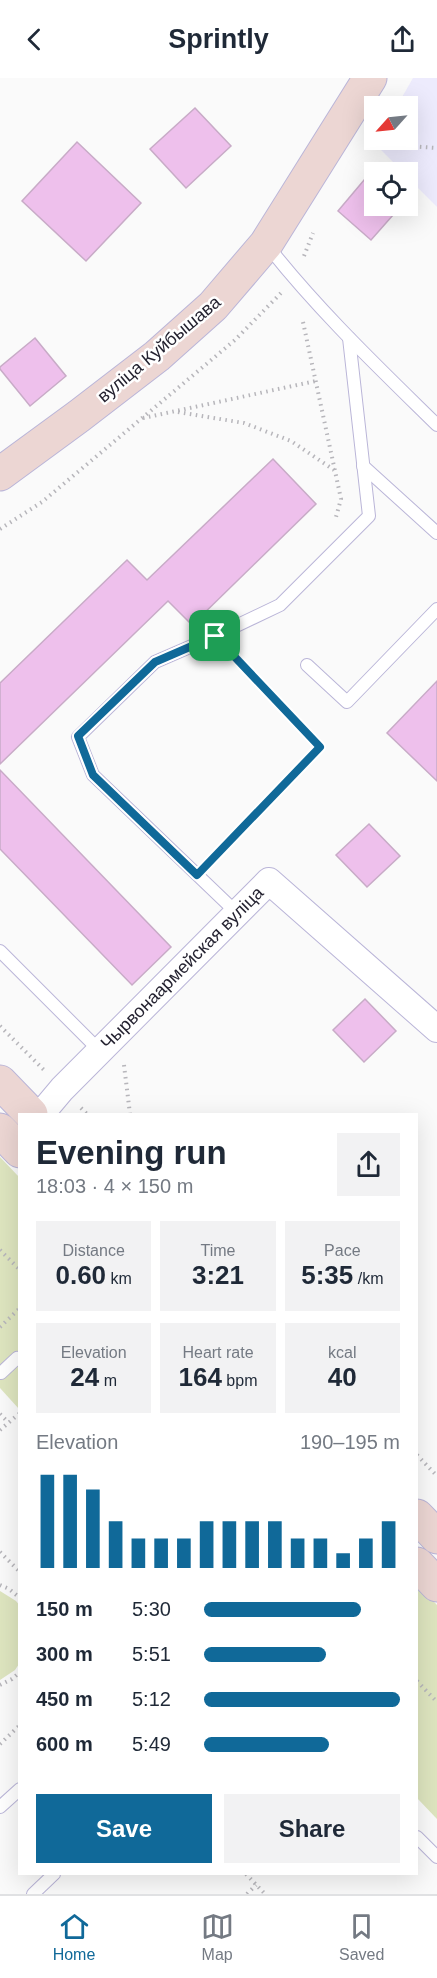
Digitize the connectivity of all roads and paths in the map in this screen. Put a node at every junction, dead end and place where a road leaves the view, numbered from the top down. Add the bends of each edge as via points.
1 (370, 78) edge
2 (418, 146) edge
3 (437, 148) edge
4 (266, 244) junction
5 (294, 280) junction
6 (349, 338) junction
7 (316, 381) junction
8 (176, 412) junction
9 (142, 419) junction
10 (437, 425) edge
11 (363, 466) junction
12 (335, 470) junction
13 (0, 474) edge
14 (334, 526) dead end
15 (0, 529) edge
16 (437, 533) edge
17 (437, 609) edge
18 (215, 636) junction
19 (307, 665) dead end
20 (197, 875) junction
21 (237, 913) junction
22 (0, 951) edge
23 (437, 1029) edge
24 (120, 1031) junction
25 (100, 1051) junction
26 (0, 1082) edge
27 (30, 1113) edge
28 (42, 1113) edge
29 (130, 1113) edge
30 (0, 1131) edge
31 (18, 1149) edge
32 (0, 1250) edge
33 (18, 1268) edge
34 (18, 1310) edge
35 (0, 1327) edge
36 (18, 1359) edge
37 (1, 1373) edge
38 (0, 1414) edge
39 (18, 1414) edge
40 (8, 1422) junction
41 (0, 1430) edge
42 (418, 1456) edge
43 (437, 1476) edge
44 (418, 1517) edge
45 (437, 1537) edge
46 (0, 1552) edge
47 (418, 1565) edge
48 (18, 1570) edge
49 (0, 1585) edge
50 (437, 1585) edge
51 (18, 1596) edge
52 (18, 1674) edge
53 (418, 1682) edge
54 (0, 1685) edge
55 (437, 1702) edge
56 (18, 1727) edge
57 (0, 1744) edge
58 (18, 1791) edge
59 (0, 1807) edge
60 (418, 1838) edge
61 (437, 1857) edge
62 (53, 1875) edge
63 (247, 1875) edge
64 (256, 1885) junction
65 (33, 1894) edge
66 (247, 1894) edge
67 (264, 1894) edge

1 - 4 main road, вуліца Куйбышава
2 - 3 path
4 - 5 lane
4 - 13 main road, вуліца Куйбышава via 213,306 157,356
5 - 6 lane
5 - 7 path
5 - 9 path via 235,340
6 - 10 lane
6 - 11 lane
7 - 8 path
7 - 12 path
8 - 9 path
8 - 12 path via 253,426 291,441
9 - 15 path via 42,501
11 - 16 lane
11 - 18 lane via 369,516 280,605
12 - 14 path via 341,499
17 - 19 lane via 347,702
18 - 20 path via 320,747
18 - 20 lane via 155,662 78,736 93,775
20 - 21 lane
21 - 23 street, Чырвонаармейская вуліца via 269,881
21 - 24 street, Чырвонаармейская вуліца
22 - 25 lane
24 - 25 street, Чырвонаармейская вуліца
24 - 29 path
25 - 28 street, Чырвонаармейская вуліца
26 - 27 main road
30 - 31 main road
32 - 33 path
34 - 35 path
36 - 37 lane
38 - 40 path
39 - 40 path
40 - 41 path
42 - 43 path
44 - 45 main road
46 - 48 path
47 - 50 main road
49 - 51 path
52 - 54 path
53 - 55 path
56 - 57 path
58 - 59 lane
60 - 61 lane
62 - 65 lane
63 - 64 path
64 - 66 path
64 - 67 path

